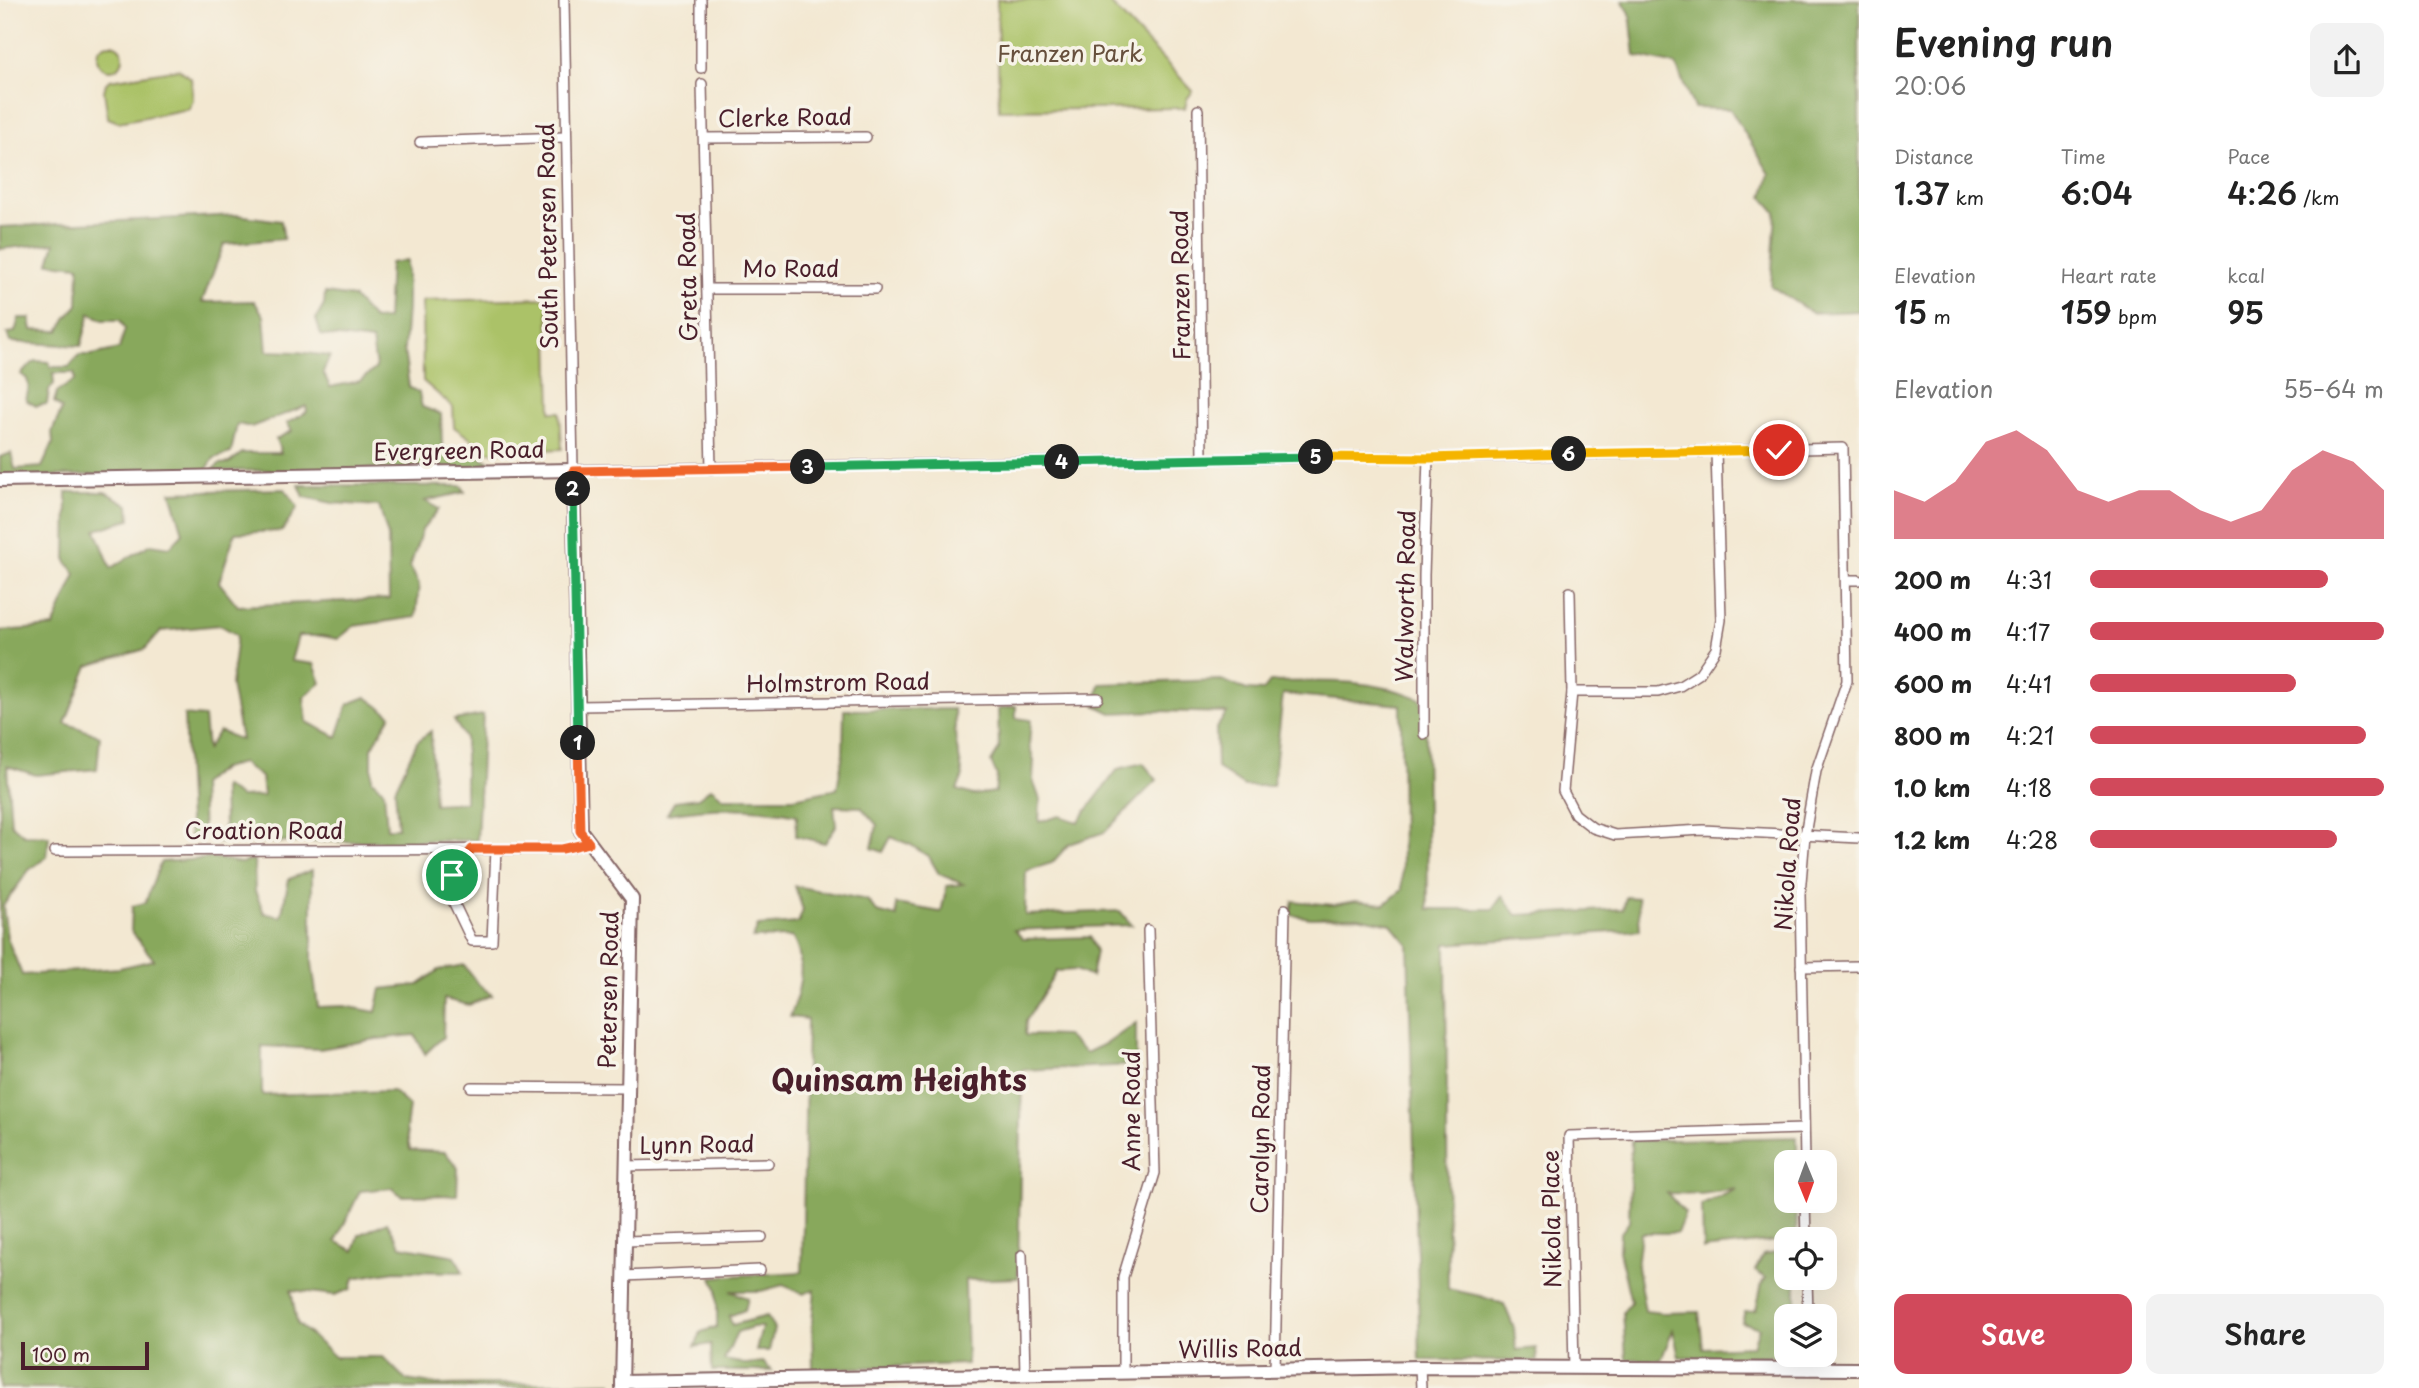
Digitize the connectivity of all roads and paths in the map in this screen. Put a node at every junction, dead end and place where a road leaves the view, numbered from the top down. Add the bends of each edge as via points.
1 (564, 0) edge
2 (701, 0) edge
3 (701, 68) dead end
4 (702, 84) dead end
5 (1198, 110) dead end
6 (866, 136) dead end
7 (565, 137) junction
8 (704, 138) junction
9 (420, 142) dead end
10 (708, 289) junction
11 (875, 289) dead end
12 (1843, 448) joint
13 (1716, 451) junction
14 (1428, 458) junction
15 (1202, 459) junction
16 (711, 469) junction
17 (573, 471) junction
18 (0, 480) edge
19 (1846, 580) junction
20 (1859, 580) edge
21 (1570, 592) dead end
22 (1572, 691) junction
23 (1098, 698) dead end
24 (578, 706) junction
25 (1424, 734) dead end
26 (1805, 835) junction
27 (1859, 838) edge
28 (589, 843) junction
29 (472, 849) junction
30 (496, 849) junction
31 (55, 851) dead end
32 (1286, 909) dead end
33 (1147, 930) dead end
34 (1859, 966) edge
35 (1801, 967) junction
36 (471, 1087) dead end
37 (628, 1088) junction
38 (1804, 1129) junction
39 (1805, 1150) edge
40 (768, 1163) dead end
41 (626, 1166) junction
42 (762, 1237) dead end
43 (625, 1241) junction
44 (1022, 1255) dead end
45 (760, 1270) dead end
46 (624, 1276) junction
47 (1420, 1367) junction
48 (1574, 1368) junction
49 (1859, 1369) edge
50 (1275, 1370) junction
51 (1809, 1370) joint
52 (1122, 1372) junction
53 (1025, 1373) junction
54 (622, 1385) edge
55 (1421, 1388) edge

1 - 7 street, South Petersen Road
2 - 3 street
4 - 8 street, Greta Road
5 - 15 street, Franzen Road
6 - 8 street, Clerke Road
7 - 9 street
7 - 17 street, South Petersen Road
8 - 10 street, Greta Road
10 - 11 street, Mo Road
10 - 16 street, Greta Road
12 - 13 street, Evergreen Road
12 - 19 street, Nikola Road
13 - 14 street, Evergreen Road
13 - 22 street via 1721,620 1716,649 1699,674 1681,686 1658,692
14 - 15 street, Evergreen Road
14 - 25 street, Walworth Road
15 - 16 street, Evergreen Road
16 - 17 street, Evergreen Road
17 - 18 street, Evergreen Road
17 - 24 street, Petersen Road
19 - 20 street
19 - 26 street, Nikola Road via 1847,681 1816,771
21 - 22 street
22 - 26 street via 1563,792 1575,814 1593,828 1615,835 1703,830
23 - 24 street, Holmstrom Road
24 - 28 street, Petersen Road via 580,831
26 - 27 street
26 - 35 street, Nikola Road
28 - 30 street, Croation Road via 562,849
28 - 37 street, Petersen Road via 632,899
29 - 30 street, Croation Road
29 - 30 street via 452,875 451,897 472,941 492,941
29 - 31 street, Croation Road
32 - 50 street, Carolyn Road
33 - 52 street, Anne Road via 1155,1172 1123,1277
34 - 35 street
35 - 38 street, Nikola Road
36 - 37 street
37 - 41 street, Petersen Road
38 - 39 street, Nikola Road
38 - 48 street, Nikola Place via 1569,1136
40 - 41 street, Lynn Road
41 - 43 street, Petersen Road
42 - 43 street
43 - 46 street, Petersen Road
44 - 53 street
45 - 46 street
46 - 54 street, Petersen Road
47 - 48 street, Willis Road
47 - 50 street, Willis Road
47 - 55 street
48 - 51 street, Willis Road
49 - 51 street, Willis Road
50 - 52 street, Willis Road
52 - 53 street, Willis Road
53 - 54 street, Willis Road

